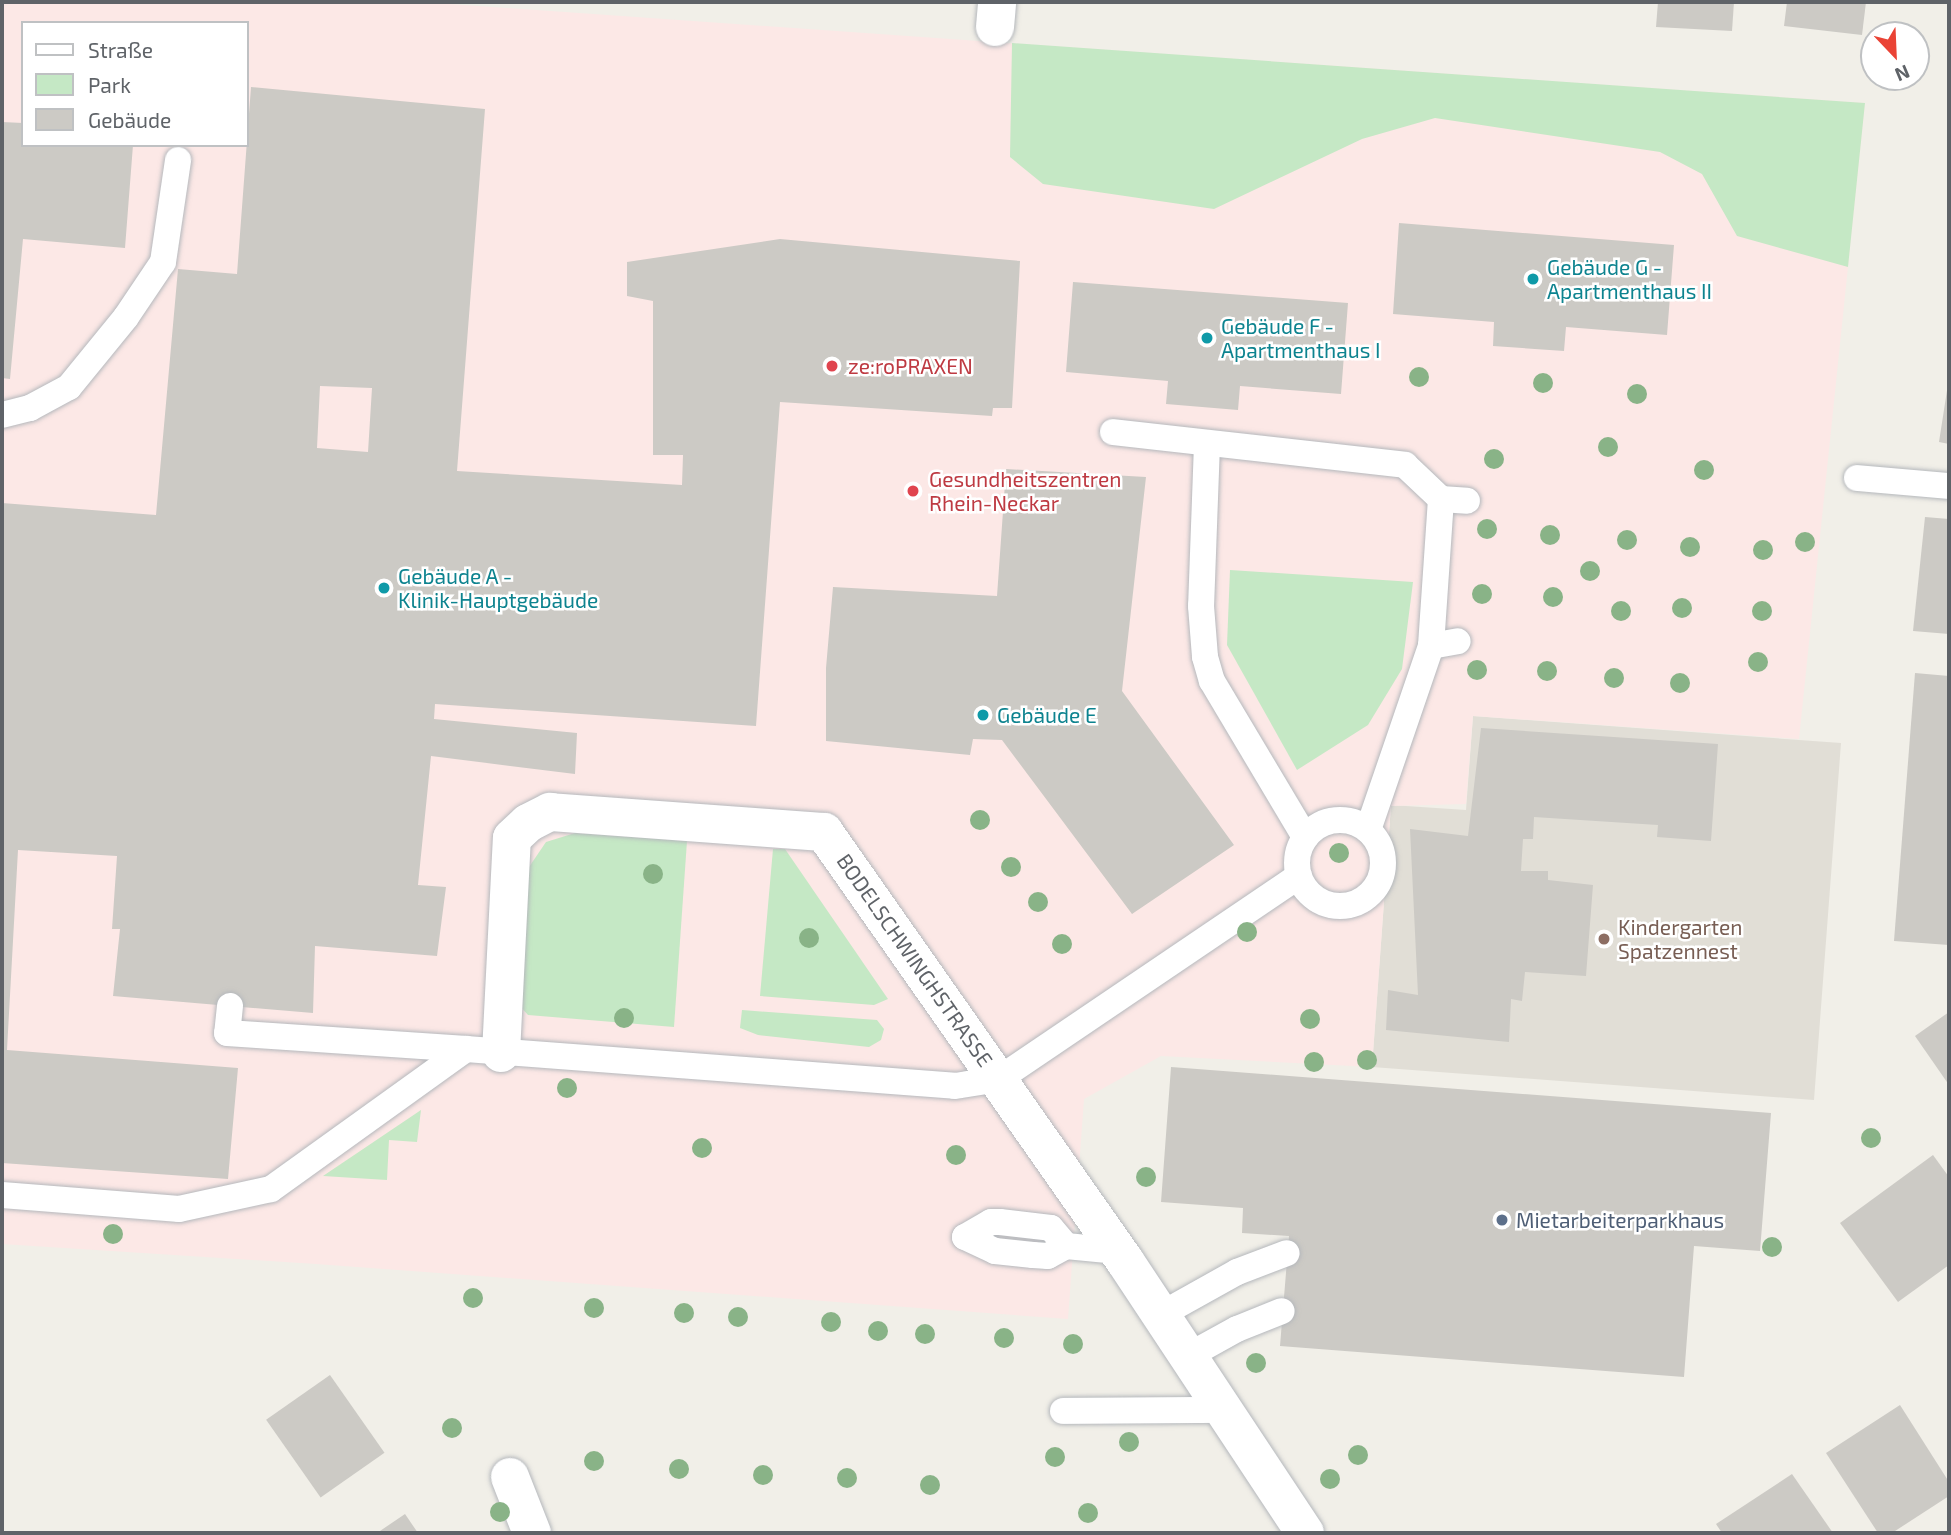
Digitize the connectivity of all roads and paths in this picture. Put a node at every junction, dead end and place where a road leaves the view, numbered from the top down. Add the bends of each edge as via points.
1 (178, 160) dead end
2 (2, 415) edge
3 (1113, 432) dead end
4 (1207, 444) junction
5 (1857, 478) dead end
6 (1949, 486) edge
7 (1458, 641) dead end
8 (1431, 646) junction
9 (1368, 830) junction
10 (1305, 837) junction
11 (1299, 876) junction
12 (230, 1006) dead end
13 (484, 1051) junction
14 (999, 1079) junction
15 (2, 1195) edge
16 (1066, 1246) dead end
17 (1118, 1251) junction
18 (1287, 1253) dead end
19 (1282, 1311) dead end
20 (1160, 1315) junction
21 (1188, 1356) junction
22 (1223, 1410) junction
23 (1063, 1411) dead end
24 (510, 1477) dead end
25 (531, 1533) edge
26 (1305, 1533) edge

1 - 2 lane via 163,262 126,317 69,387 30,408
3 - 4 lane
4 - 8 lane via 1405,464 1454,500
4 - 10 lane via 1201,606 1205,657 1212,681
5 - 6 lane
7 - 8 lane
8 - 9 lane
9 - 10 lane via 1342,819 1328,821
9 - 11 lane via 1378,841 1383,869 1370,894 1358,902 1329,905 1305,889
10 - 11 lane via 1298,849
11 - 14 lane
12 - 13 lane via 227,1033
13 - 14 lane via 956,1086
13 - 14 street, BODELSCHWINGHSTRASSE via 512,838 550,812 824,832
13 - 15 lane via 271,1189 179,1209
14 - 17 street, BODELSCHWINGHSTRASSE
16 - 17 lane
17 - 20 street, BODELSCHWINGHSTRASSE
18 - 20 lane via 1237,1272
19 - 21 lane via 1237,1328
20 - 21 street, BODELSCHWINGHSTRASSE
21 - 22 street, BODELSCHWINGHSTRASSE
22 - 23 lane
22 - 26 street, BODELSCHWINGHSTRASSE
24 - 25 street

